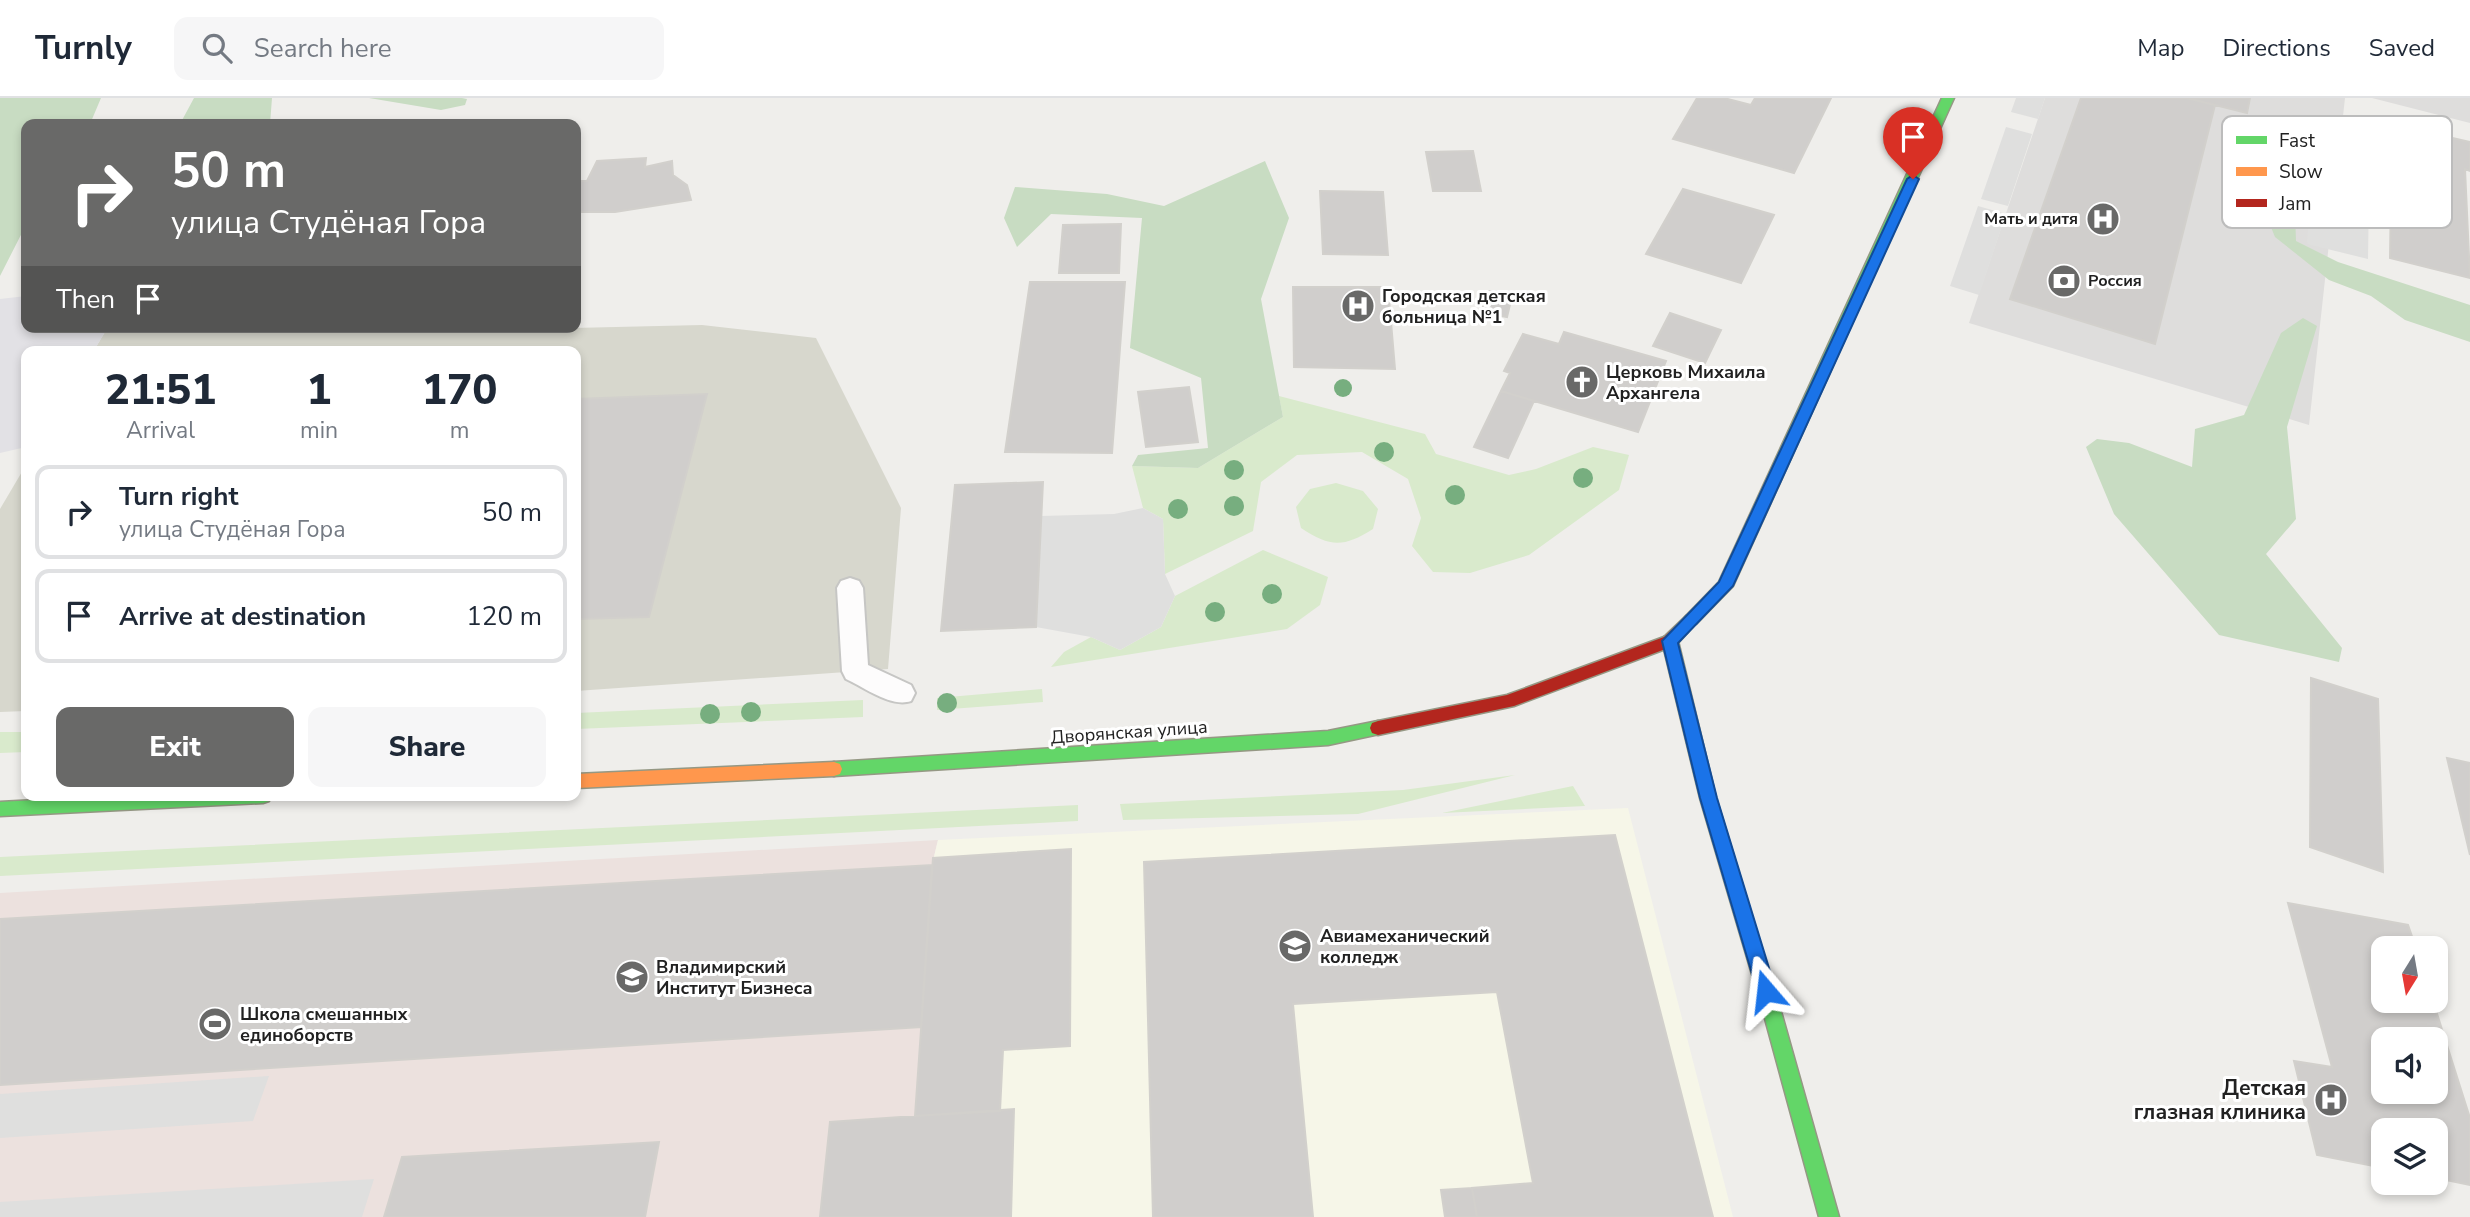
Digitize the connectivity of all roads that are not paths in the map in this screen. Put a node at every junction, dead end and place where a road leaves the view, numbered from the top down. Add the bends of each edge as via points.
1 (1948, 98) edge
2 (850, 588) dead end
3 (1670, 641) junction
4 (902, 693) dead end
5 (581, 781) edge
6 (162, 801) edge
7 (0, 809) edge
8 (1829, 1217) edge

1 - 3 main road via 1725,586
2 - 4 lane via 855,671
3 - 5 main road, Дворянская улица via 1508,701 1328,738
3 - 8 main road via 1708,798
6 - 7 main road

